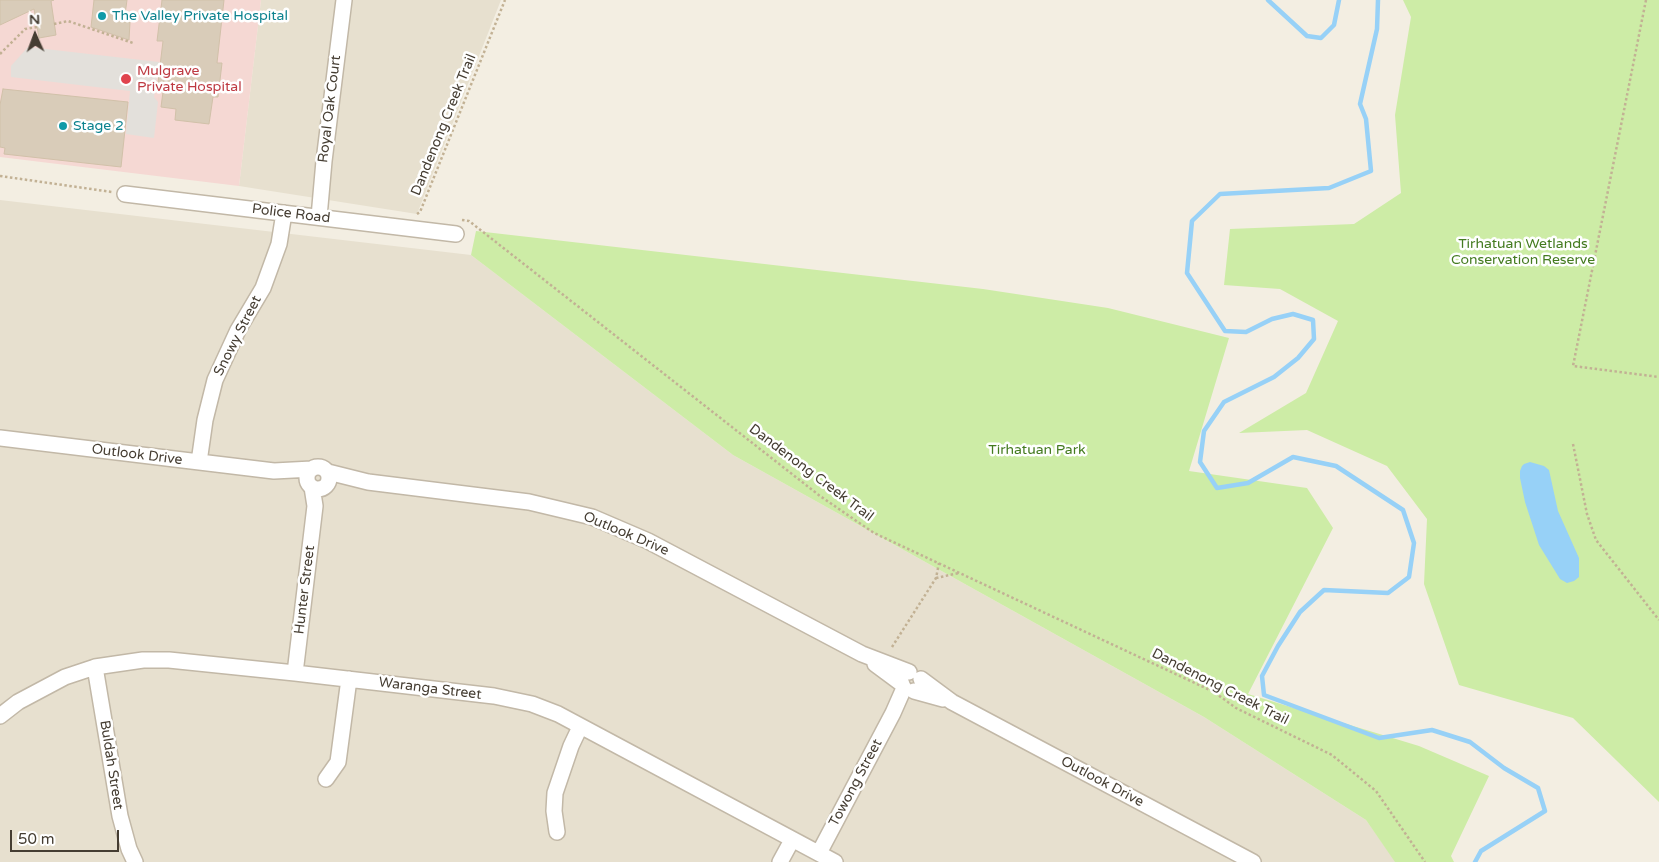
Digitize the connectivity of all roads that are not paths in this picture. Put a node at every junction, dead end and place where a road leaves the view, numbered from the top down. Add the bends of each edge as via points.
1 (344, 0) edge
2 (125, 194) road end
3 (284, 213) junction
4 (319, 218) junction
5 (458, 227) road end
6 (0, 438) edge
7 (199, 462) junction
8 (274, 471) junction
9 (320, 483) junction
10 (95, 667) junction
11 (295, 673) junction
12 (349, 679) junction
13 (910, 684) junction
14 (0, 716) edge
15 (580, 727) junction
16 (326, 779) dead end
17 (557, 832) dead end
18 (792, 840) junction
19 (819, 853) junction
20 (135, 862) edge
21 (780, 862) edge
22 (835, 862) edge
23 (1253, 862) edge

1 - 4 street, Royal Oak Court
2 - 3 street, Police Road
3 - 4 street, Police Road
3 - 7 street, Snowy Street via 279,244 266,281 215,380
4 - 5 street, Police Road
6 - 7 street, Outlook Drive
7 - 8 street, Outlook Drive
8 - 9 street, Outlook Drive
8 - 9 street, Outlook Drive via 312,469 308,476
9 - 11 street, Hunter Street
9 - 13 street, Outlook Drive via 368,482 529,502 592,517 648,541 862,654
10 - 11 street, Waranga Street via 169,660
10 - 14 street, Waranga Street via 65,677 18,702
10 - 20 street, Buldah Street via 120,816
11 - 12 street, Waranga Street
12 - 15 street, Waranga Street via 514,700 558,714
12 - 16 street via 338,762
13 - 19 street, Towong Street
13 - 23 street, Outlook Drive via 952,702
15 - 17 street via 554,793
15 - 18 street, Waranga Street
18 - 19 street, Waranga Street
18 - 21 street
19 - 22 street, Waranga Street

